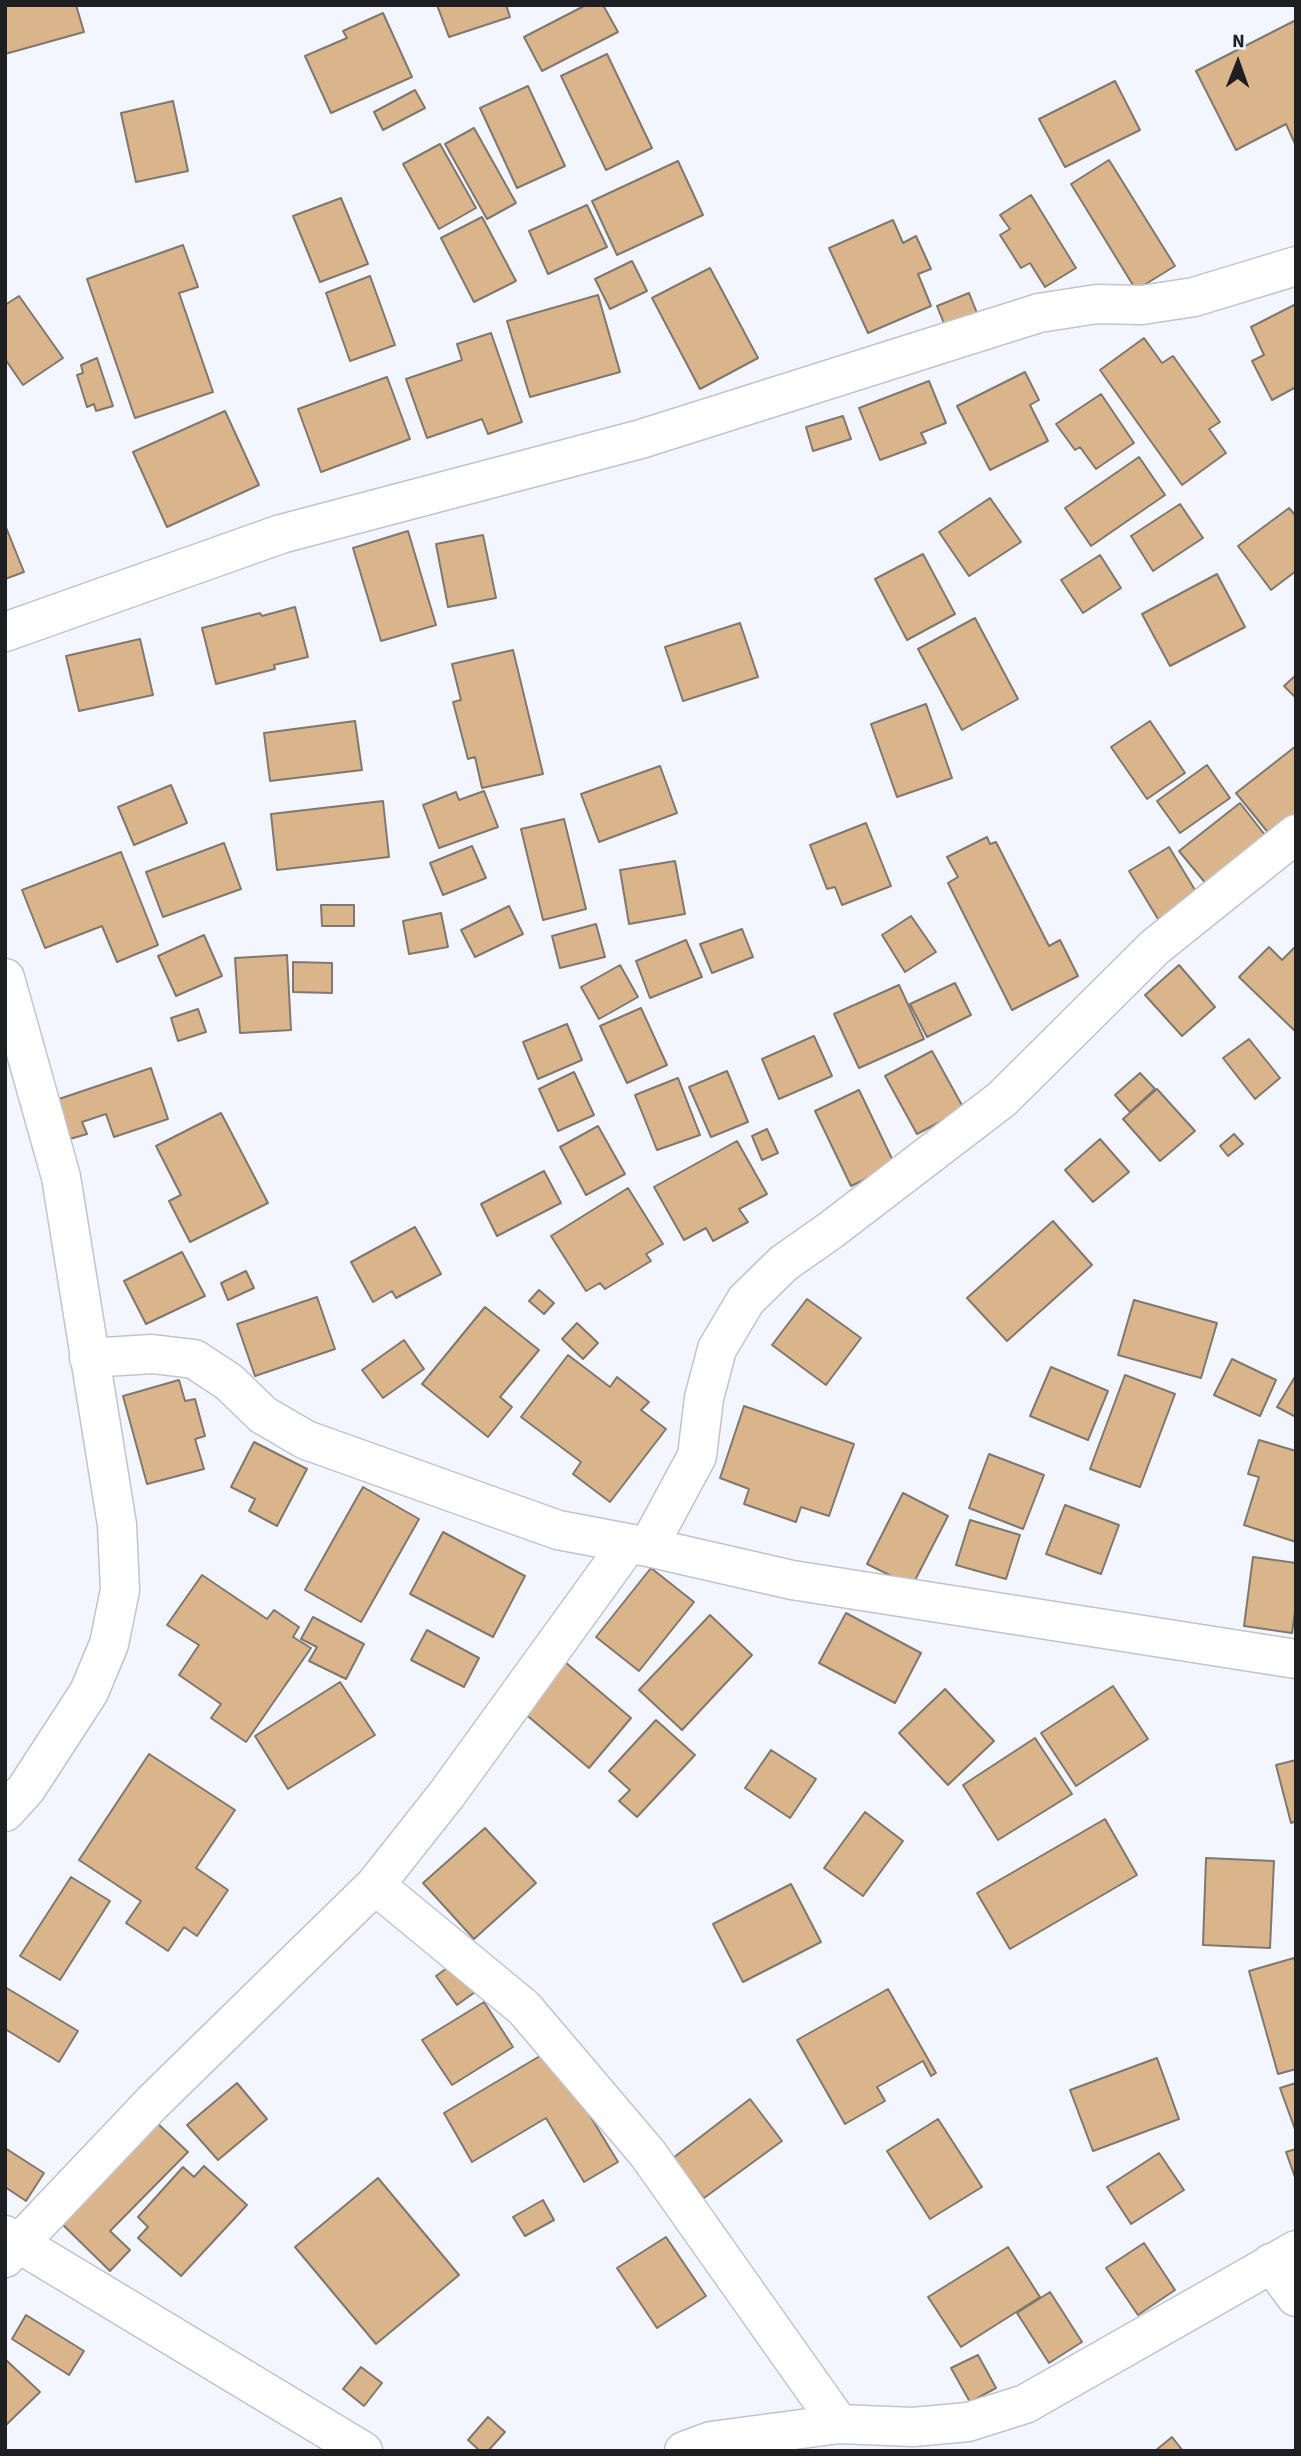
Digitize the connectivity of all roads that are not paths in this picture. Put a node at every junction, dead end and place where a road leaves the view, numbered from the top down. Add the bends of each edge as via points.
1 (1296, 266) edge
2 (5, 632) edge
3 (1296, 834) edge
4 (5, 978) edge
5 (89, 1358) junction
6 (638, 1546) junction
7 (1296, 1659) edge
8 (5, 1812) edge
9 (375, 1885) junction
10 (10, 2245) edge
11 (1283, 2256) edge
12 (1296, 2297) edge
13 (839, 2424) junction
14 (363, 2451) edge
15 (684, 2451) edge

1 - 2 street via 1194,297 1039,313 641,439 281,534
3 - 6 street via 1155,947 1002,1099 784,1263 746,1300 718,1349 704,1398 697,1456
4 - 5 street via 61,1177
5 - 6 street via 152,1354 194,1359 229,1382 263,1415 306,1440 558,1530
5 - 8 street via 117,1525 120,1590 109,1644 89,1692 26,1789
6 - 7 street via 792,1580
6 - 9 street
9 - 10 street
9 - 13 street via 524,2008 648,2154
10 - 14 street
11 - 12 street
11 - 13 street via 1025,2404 968,2422 913,2427
13 - 15 street via 711,2441

